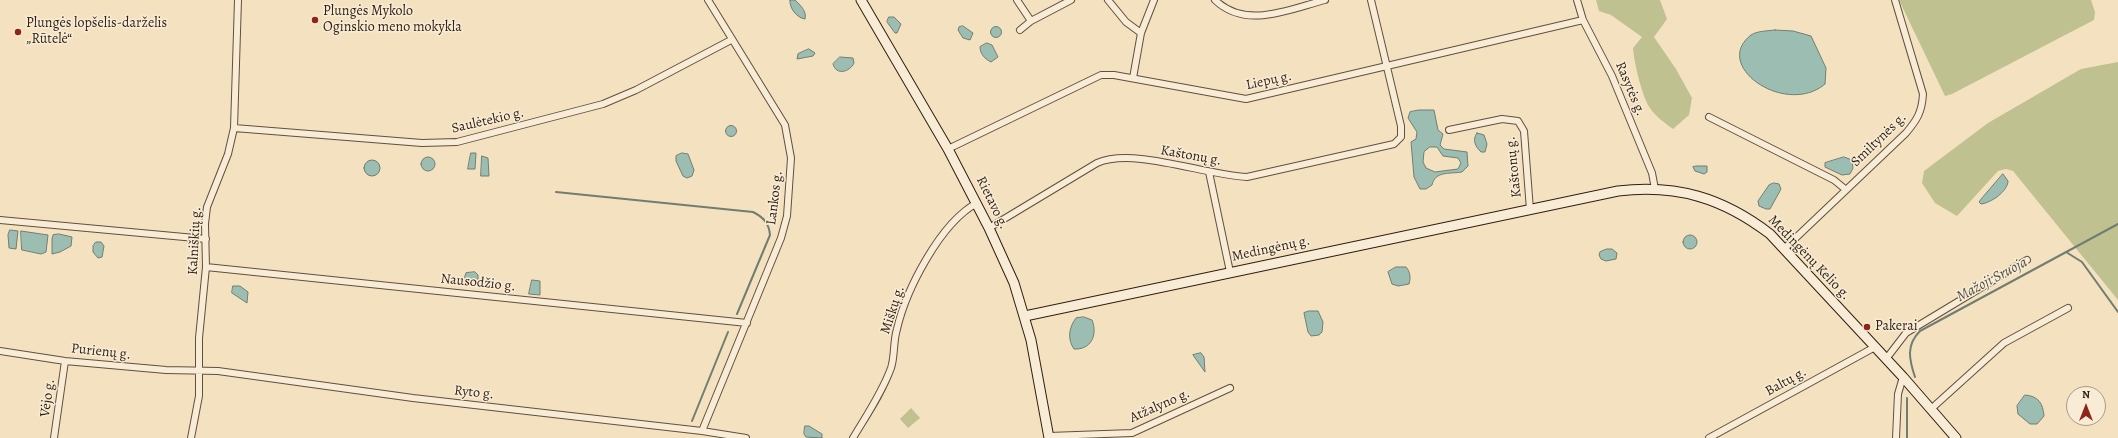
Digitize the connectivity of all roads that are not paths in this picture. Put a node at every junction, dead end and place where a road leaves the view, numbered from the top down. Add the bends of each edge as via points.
1 (238, 0) edge
2 (708, 0) edge
3 (860, 0) edge
4 (1018, 0) edge
5 (1071, 0) edge
6 (1108, 0) edge
7 (1154, 0) edge
8 (1215, 0) edge
9 (1325, 0) edge
10 (1371, 0) edge
11 (1578, 0) edge
12 (1895, 0) edge
13 (1583, 20) junction
14 (1031, 21) junction
15 (1020, 30) dead end
16 (1141, 32) junction
17 (731, 40) junction
18 (1387, 65) junction
19 (1133, 78) junction
20 (1709, 118) dead end
21 (234, 128) junction
22 (1449, 130) dead end
23 (948, 149) junction
24 (1209, 172) junction
25 (1655, 189) junction
26 (1845, 189) junction
27 (977, 203) junction
28 (1527, 211) junction
29 (0, 220) edge
30 (989, 228) junction
31 (206, 239) junction
32 (1784, 249) junction
33 (2027, 260) dead end
34 (206, 267) junction
35 (1230, 272) junction
36 (2068, 308) dead end
37 (1025, 316) junction
38 (747, 323) junction
39 (1875, 347) junction
40 (0, 351) edge
41 (1886, 359) junction
42 (65, 361) junction
43 (199, 371) junction
44 (1903, 377) junction
45 (1230, 388) dead end
46 (1931, 409) junction
47 (702, 431) junction
48 (1049, 437) edge
49 (54, 438) edge
50 (192, 438) edge
51 (746, 438) edge
52 (853, 438) edge
53 (1709, 438) edge
54 (1896, 438) edge
55 (1956, 438) edge

1 - 21 street, Kalniškių g.
2 - 17 street, Lankos g.
3 - 23 street, Rietavo g.
4 - 14 street
5 - 14 street
6 - 16 street via 1126,22
7 - 16 street
8 - 9 street via 1221,6 1239,14 1260,16
10 - 18 street
11 - 13 street, Rasytės g.
12 - 26 street, Smiltynės g. via 1923,94 1922,110 1906,133
13 - 18 street, Liepų g.
13 - 25 street, Rasytės g. via 1612,76 1652,173
14 - 15 street
16 - 19 street
17 - 21 street, Saulėtekio g. via 636,90 603,104 457,142 422,143
17 - 38 street, Lankos g. via 785,125 791,158 787,216 781,238
18 - 19 street, Liepų g. via 1246,99
18 - 24 street, Kaštonų g. via 1402,137 1394,144 1256,176
19 - 23 street, Liepų g. via 1101,75
20 - 26 street via 1834,180
21 - 31 street, Kalniškių g. via 228,154 207,207
22 - 28 street, Kaštonų g. via 1502,119 1518,121 1524,131
23 - 27 street, Rietavo g.
24 - 30 street, Kaštonų g. via 1134,158 1118,157 1105,160
24 - 35 street
25 - 28 street, Medingėnų Kelio g. via 1618,191
25 - 32 street, Medingėnų Kelio g. via 1690,194 1728,208 1757,224
26 - 32 street, Smiltynės g.
27 - 30 street, Rietavo g.
27 - 52 street, Miškų g. via 964,211 946,231 920,270 897,329 890,371
28 - 35 street, Medingėnų g.
29 - 31 street
30 - 37 street, Rietavo g. via 1014,283
31 - 34 street, Kalniškių g.
32 - 39 street, Medingėnų Kelio g.
33 - 41 street via 1906,333
34 - 38 street, Nausodžio g.
34 - 43 street, Kalniškių g. via 199,338
35 - 37 street, Medingėnų g.
36 - 46 street via 2004,343
37 - 48 street, Rietavo g.
38 - 47 street, Lankos g.
39 - 41 street, Medingėnų Kelio g.
39 - 53 street, Baltų g.
40 - 42 street, Purienų g.
41 - 44 street, Medingėnų Kelio g.
42 - 43 street, Purienų g.
42 - 49 street, Vėjo g.
43 - 47 street, Ryto g. via 218,371 413,398
43 - 50 street, Kalniškių g. via 198,407
44 - 46 street, Medingėnų Kelio g.
44 - 54 street via 1898,394
45 - 48 street, Atžalyno g. via 1132,433
46 - 55 street, Medingėnų Kelio g.
47 - 51 street, Ryto g.

